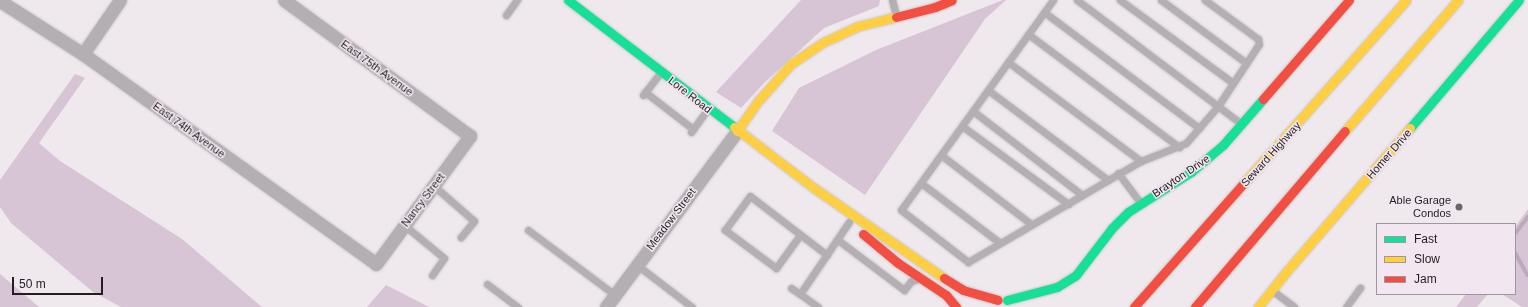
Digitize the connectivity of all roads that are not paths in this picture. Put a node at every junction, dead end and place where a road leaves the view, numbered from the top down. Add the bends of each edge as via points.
1 (120, 0) edge
2 (284, 0) edge
3 (517, 0) edge
4 (568, 0) edge
5 (892, 0) edge
6 (952, 0) edge
7 (1053, 0) edge
8 (1078, 0) edge
9 (1120, 0) edge
10 (1161, 0) edge
11 (1205, 0) edge
12 (1349, 0) edge
13 (1399, 0) edge
14 (1406, 0) edge
15 (1458, 0) edge
16 (1519, 0) edge
17 (0, 1) edge
18 (1044, 12) junction
19 (506, 15) dead end
20 (896, 16) junction
21 (1028, 34) junction
22 (83, 54) junction
23 (1008, 62) junction
24 (1246, 64) junction
25 (1345, 71) junction
26 (661, 72) junction
27 (1233, 83) junction
28 (988, 90) junction
29 (1218, 106) junction
30 (708, 109) junction
31 (973, 111) junction
32 (1242, 124) junction
33 (962, 126) junction
34 (1199, 128) junction
35 (737, 131) junction
36 (470, 136) joint
37 (1179, 147) junction
38 (941, 155) junction
39 (1141, 161) junction
40 (1118, 173) junction
41 (1108, 180) junction
42 (921, 183) junction
43 (434, 186) junction
44 (814, 188) junction
45 (1082, 195) junction
46 (1140, 203) junction
47 (1068, 204) junction
48 (849, 222) junction
49 (1031, 224) junction
50 (404, 225) junction
51 (528, 230) dead end
52 (800, 235) junction
53 (461, 237) dead end
54 (838, 240) junction
55 (1000, 243) junction
56 (827, 255) junction
57 (376, 264) joint
58 (637, 265) junction
59 (432, 275) dead end
60 (920, 278) junction
61 (487, 284) dead end
62 (791, 288) dead end
63 (1360, 288) dead end
64 (1271, 290) junction
65 (800, 294) junction
66 (615, 295) junction
67 (1002, 300) junction
68 (1026, 306) dead end
69 (518, 307) edge
70 (606, 307) edge
71 (692, 307) edge
72 (818, 307) edge
73 (956, 307) edge
74 (982, 307) edge
75 (1134, 307) edge
76 (1195, 307) edge
77 (1258, 307) edge
78 (1294, 307) edge
79 (1346, 307) edge

1 - 22 street
2 - 36 street, East 75th Avenue
3 - 19 lane
4 - 26 main road, Lore Road
5 - 20 lane
6 - 20 main road
7 - 18 lane
8 - 29 lane
9 - 27 lane
10 - 24 lane
11 - 24 lane via 1258,39 1259,44
12 - 32 main road, Brayton Drive
13 - 25 main road
14 - 25 main road, Seward Highway
15 - 76 main road
16 - 64 main road, Homer Drive
17 - 22 street, East 74th Avenue
18 - 21 lane
18 - 34 lane
20 - 35 main road via 859,26 824,42 791,64
21 - 23 lane
21 - 37 lane
22 - 57 street, East 74th Avenue
23 - 28 lane
23 - 39 lane
24 - 27 lane
25 - 75 main road, Seward Highway
26 - 30 main road, Lore Road
26 - 30 lane via 644,93 692,130
27 - 29 lane
28 - 31 lane
28 - 41 lane
29 - 32 lane
29 - 34 lane
30 - 35 main road, Lore Road
31 - 33 lane
31 - 45 lane
32 - 46 main road, Brayton Drive via 1199,166
33 - 38 lane
33 - 47 lane
34 - 37 lane
35 - 44 main road, Lore Road
35 - 58 street, Meadow Street
36 - 43 street, Nancy Street
37 - 39 lane
38 - 42 lane
38 - 49 lane
39 - 40 lane
40 - 41 lane
40 - 46 lane
41 - 45 lane
42 - 55 lane
42 - 55 lane via 901,210 968,262
43 - 50 street, Nancy Street
43 - 53 lane via 474,221
44 - 48 main road, Lore Road
44 - 67 main road, Lore Road via 963,290
45 - 47 lane
46 - 67 main road, Brayton Drive via 1112,228 1070,280 1057,287
47 - 49 lane
48 - 54 lane
48 - 60 main road, Lore Road
49 - 55 lane
50 - 57 street, Nancy Street
50 - 59 lane via 444,258
51 - 66 lane
52 - 52 lane via 750,196 725,230 776,268
52 - 56 lane
54 - 56 lane
54 - 60 lane via 904,290 911,281
56 - 65 lane
58 - 66 street, Meadow Street
58 - 71 lane
60 - 73 main road, Lore Road via 946,295
61 - 69 lane
62 - 65 lane
63 - 79 lane
64 - 77 main road, Homer Drive
64 - 78 lane
65 - 72 lane
66 - 70 street, Meadow Street
67 - 68 main road, Lore Road
67 - 74 main road, Brayton Drive via 987,303

